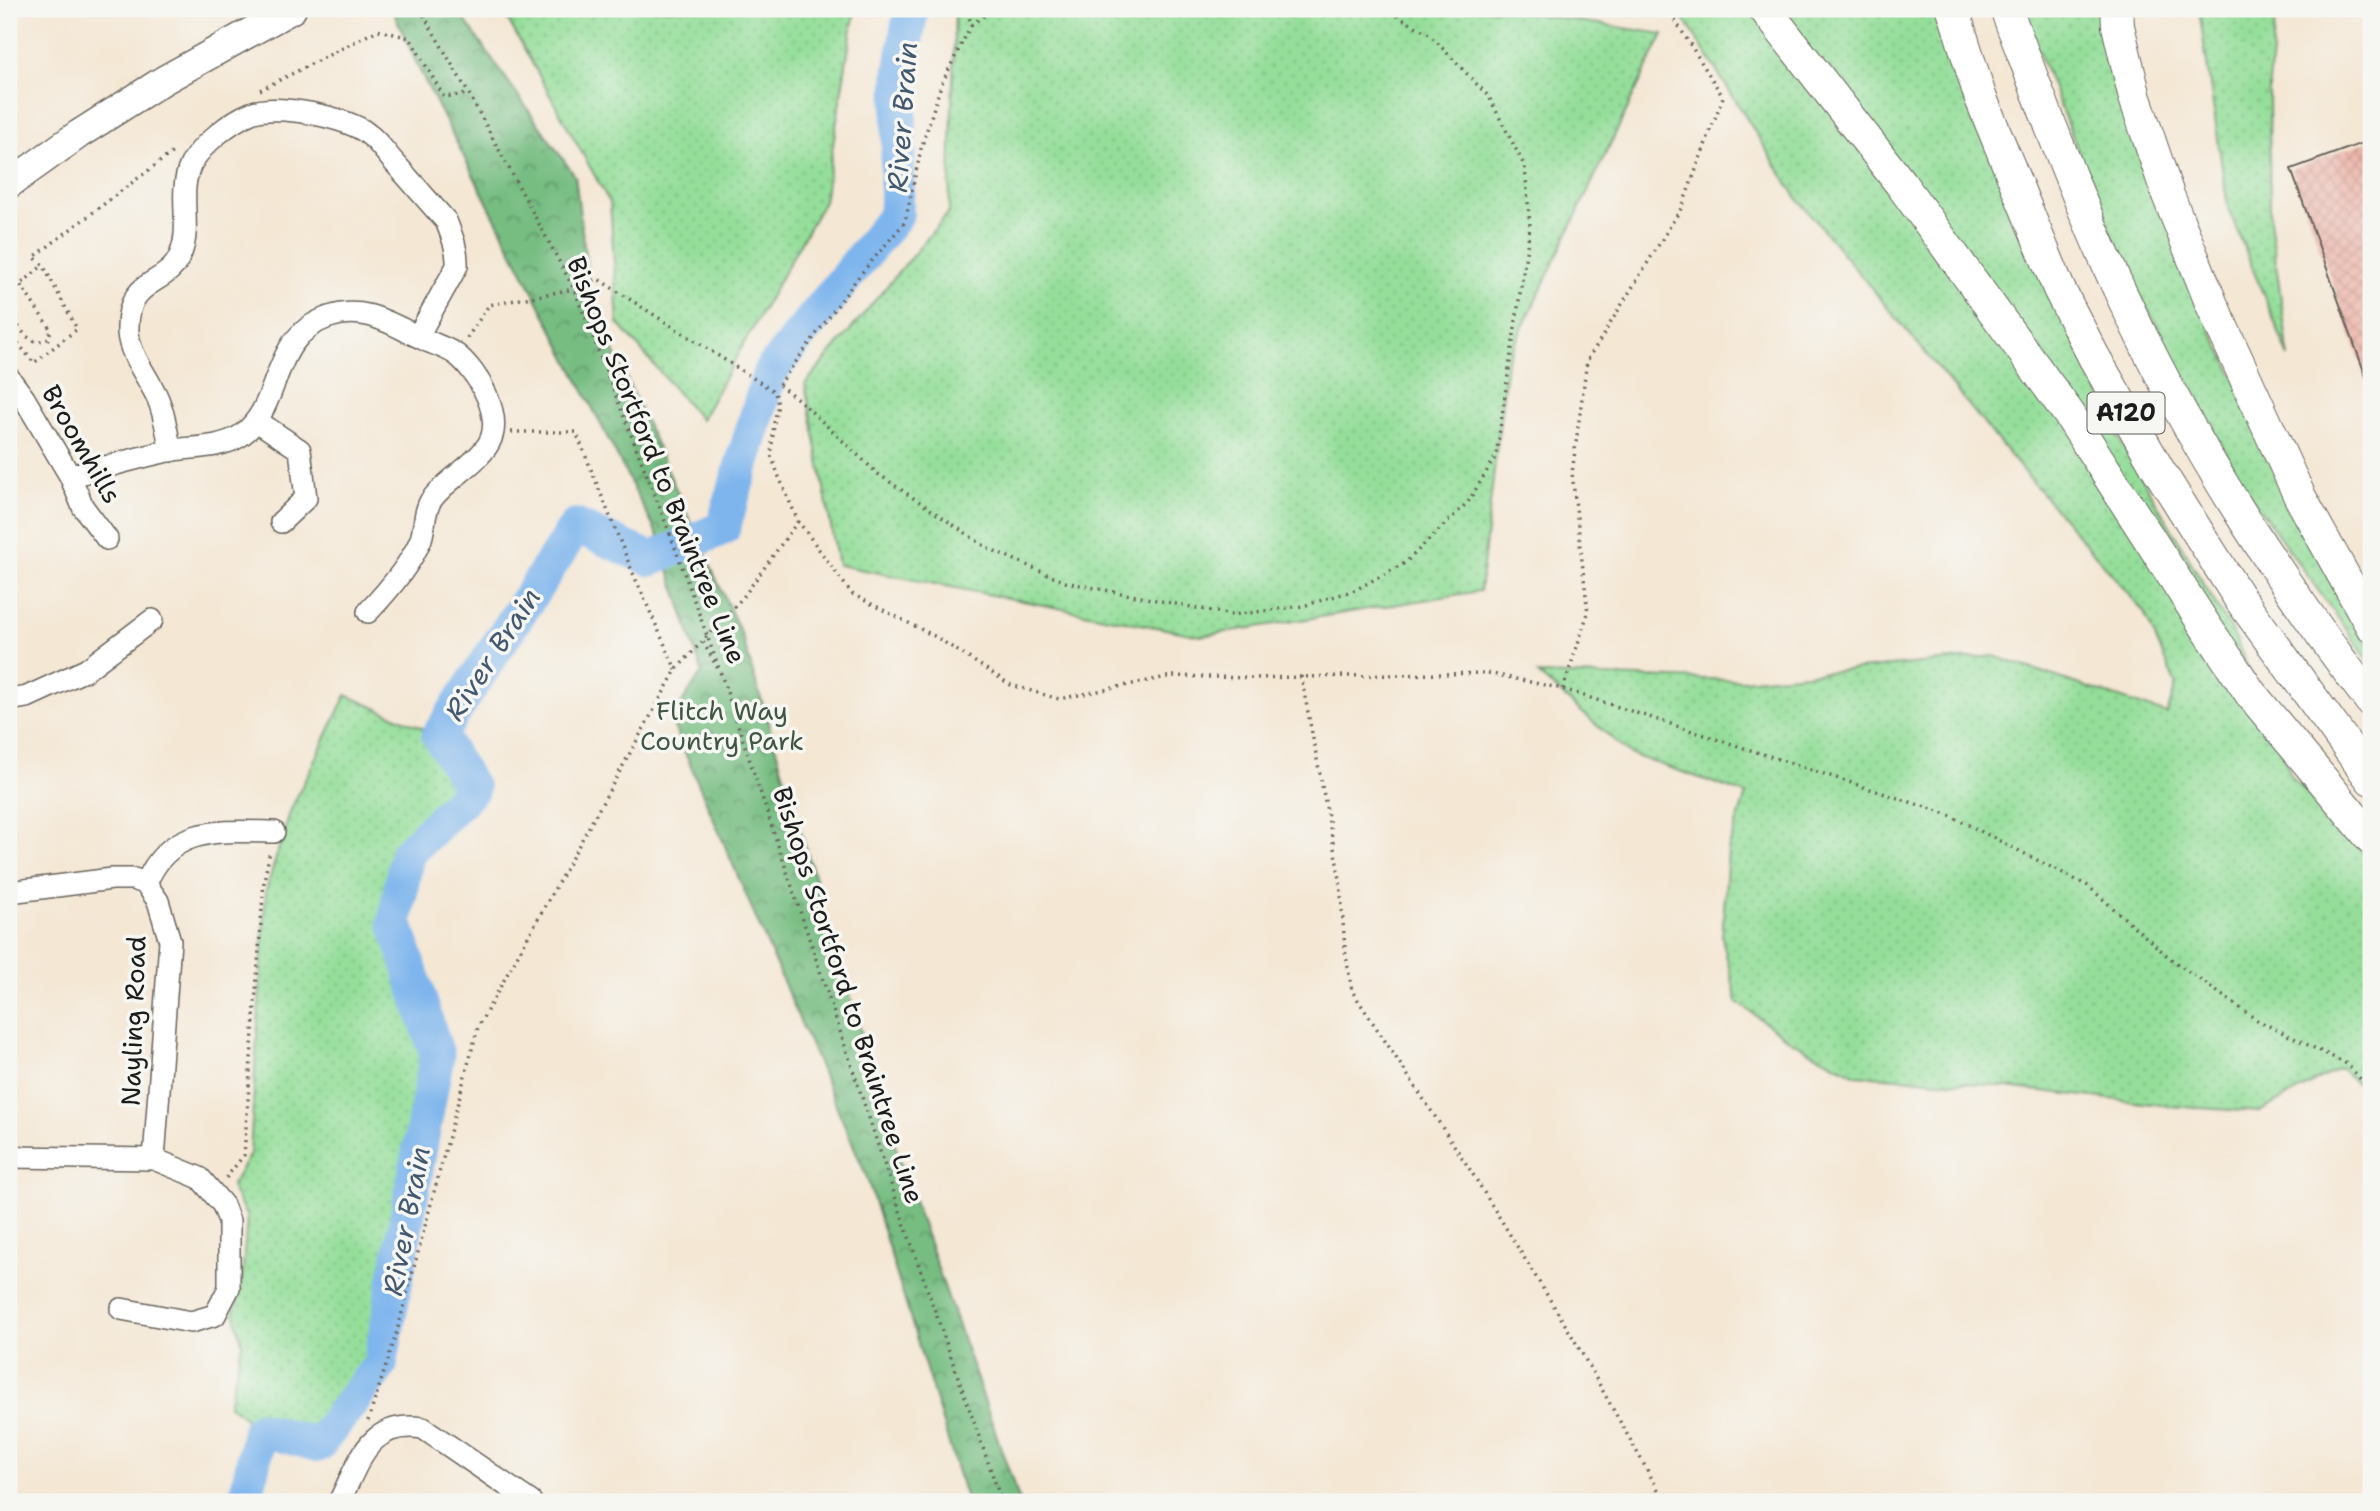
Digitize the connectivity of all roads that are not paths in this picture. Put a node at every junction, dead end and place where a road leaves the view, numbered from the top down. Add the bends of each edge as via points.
1 (292, 9) edge
2 (1765, 9) edge
3 (1953, 9) edge
4 (2007, 9) edge
5 (2117, 9) edge
6 (9, 184) edge
7 (418, 337) junction
8 (9, 378) edge
9 (16, 404) edge
10 (257, 421) junction
11 (171, 451) junction
12 (70, 476) junction
13 (281, 522) dead end
14 (107, 539) dead end
15 (368, 612) dead end
16 (152, 620) dead end
17 (2371, 625) edge
18 (9, 700) edge
19 (2371, 701) edge
20 (2371, 779) edge
21 (274, 832) road end
22 (2371, 838) edge
23 (146, 884) junction
24 (9, 892) edge
25 (9, 1157) edge
26 (154, 1159) junction
27 (121, 1309) dead end
28 (339, 1502) edge
29 (528, 1502) edge

1 - 6 main road via 164,80
2 - 22 highway via 1901,184 2069,414 2252,694
3 - 20 highway, A120 via 1980,96 2060,289 2094,357 2238,596
4 - 19 highway, A120 via 2125,304 2185,420 2244,521
5 - 17 highway via 2135,98 2212,305 2300,497
7 - 10 street via 363,313 350,312 311,325 287,350
7 - 11 street via 457,266 446,221 369,134 350,122 268,109 252,112 202,148 191,164 184,186 181,253 173,266 139,290 130,309 131,346 159,401
7 - 15 street via 457,354 484,387 493,432 488,445 430,500 420,541 391,587
8 - 9 street, Broomhills
9 - 12 street, Broomhills
10 - 11 street via 223,443
10 - 13 street via 300,450 306,498
11 - 12 street
12 - 14 street, Broomhills via 83,507
16 - 18 street via 86,670 27,697
21 - 23 street via 218,831 189,837 153,866
23 - 24 street via 112,879
23 - 26 street, Nayling Road via 158,901 170,941
25 - 26 street
26 - 27 street via 200,1178 223,1205 229,1221 229,1288 215,1315 191,1322
28 - 29 street via 369,1443 394,1427 409,1426 423,1428

